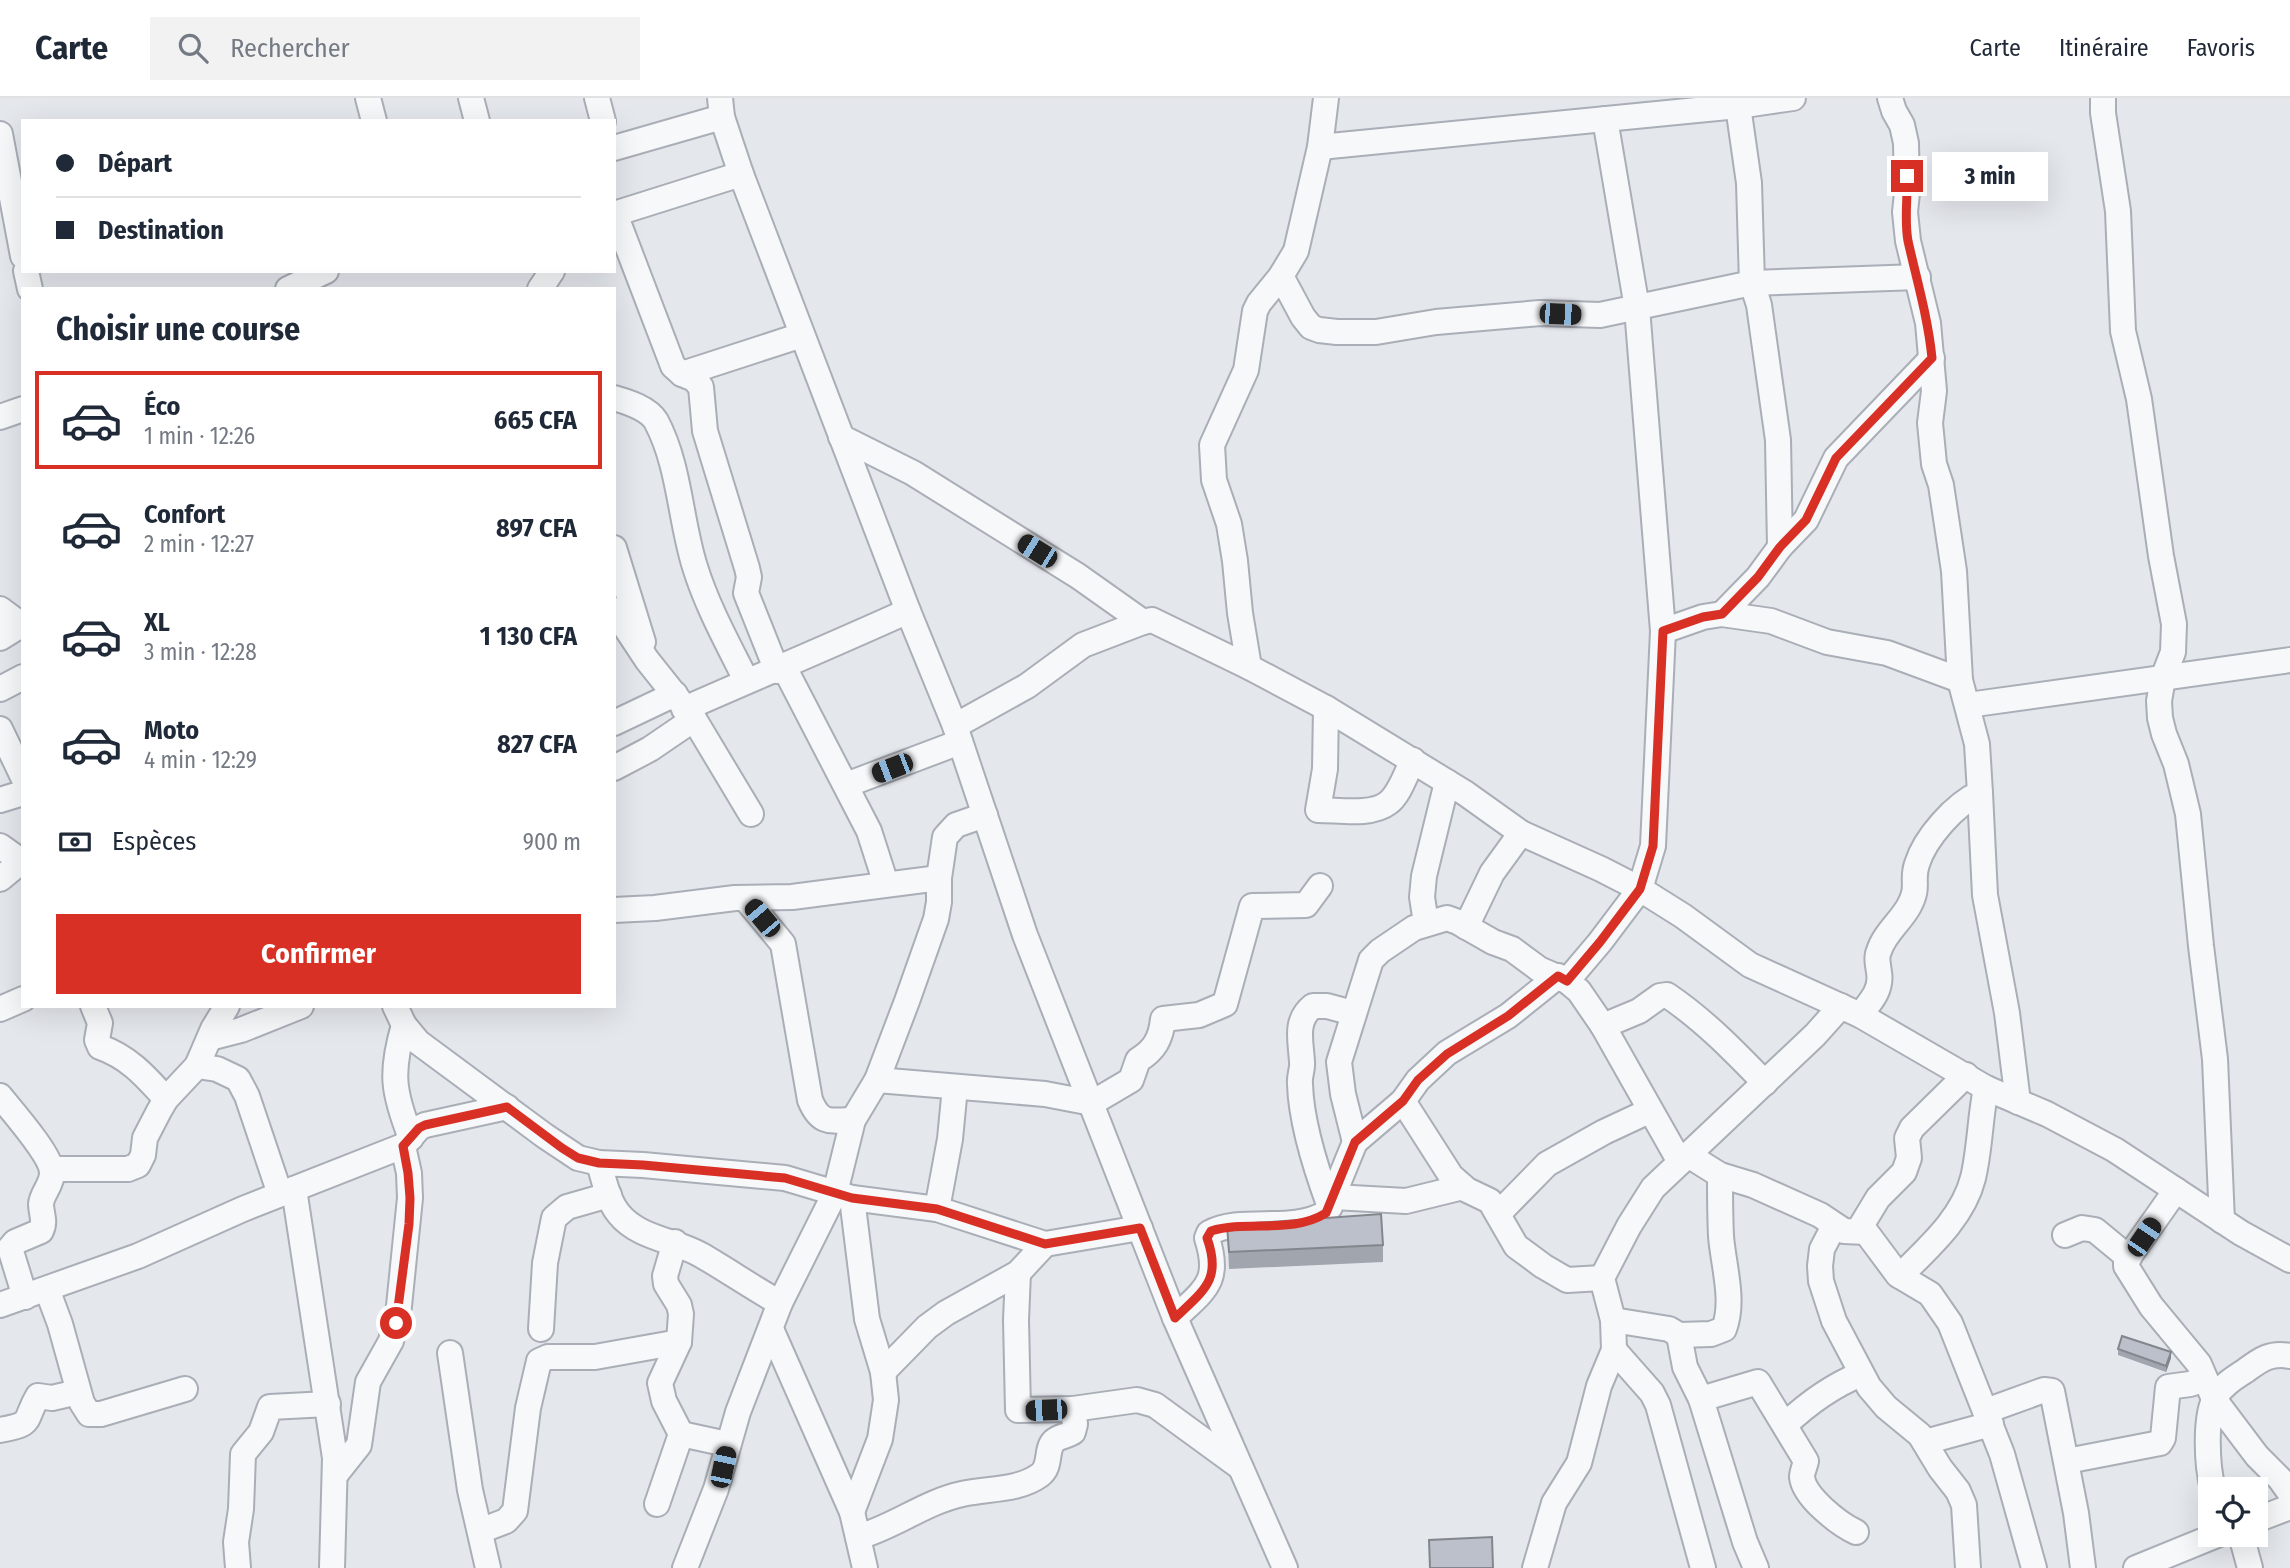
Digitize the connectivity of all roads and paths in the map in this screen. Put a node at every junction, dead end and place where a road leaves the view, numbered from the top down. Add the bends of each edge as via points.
1 (368, 98) edge
2 (597, 98) edge
3 (1326, 98) edge
4 (1793, 98) edge
5 (1890, 98) edge
6 (2103, 98) edge
7 (1738, 106) junction
8 (721, 108) edge
9 (373, 119) edge
10 (602, 119) edge
11 (1605, 119) junction
12 (0, 134) edge
13 (616, 147) edge
14 (1320, 148) junction
15 (741, 174) junction
16 (616, 214) edge
17 (616, 217) edge
18 (21, 245) edge
19 (322, 273) edge
20 (1280, 276) junction
21 (1918, 277) junction
22 (1752, 283) junction
23 (292, 287) edge
24 (1637, 308) junction
25 (802, 335) junction
26 (1932, 358) junction
27 (682, 374) junction
28 (616, 399) edge
29 (21, 410) edge
30 (0, 417) edge
31 (841, 437) junction
32 (1780, 547) junction
33 (616, 554) edge
34 (0, 609) edge
35 (908, 611) junction
36 (616, 613) edge
37 (1722, 614) junction
38 (1143, 622) junction
39 (21, 624) edge
40 (21, 626) edge
41 (1663, 631) junction
42 (0, 638) edge
43 (647, 660) junction
44 (2290, 660) edge
45 (1249, 667) junction
46 (780, 669) junction
47 (21, 678) edge
48 (2163, 678) junction
49 (746, 680) junction
50 (1960, 680) junction
51 (0, 689) edge
52 (1968, 705) junction
53 (684, 708) junction
54 (1326, 708) junction
55 (616, 723) edge
56 (0, 729) edge
57 (958, 734) junction
58 (1413, 760) junction
59 (616, 767) edge
60 (21, 772) edge
61 (1447, 782) junction
62 (846, 785) junction
63 (1980, 793) junction
64 (21, 794) edge
65 (0, 800) edge
66 (751, 814) dead end
67 (985, 815) junction
68 (1521, 833) junction
69 (0, 846) edge
70 (21, 859) edge
71 (21, 861) edge
72 (939, 878) junction
73 (0, 879) edge
74 (886, 884) junction
75 (1320, 886) dead end
76 (1640, 889) junction
77 (745, 898) junction
78 (616, 910) edge
79 (1426, 923) junction
80 (1466, 927) junction
81 (1562, 979) junction
82 (21, 1000) edge
83 (94, 1008) edge
84 (226, 1008) edge
85 (296, 1008) edge
86 (0, 1009) edge
87 (1851, 1010) junction
88 (1353, 1013) junction
89 (399, 1016) edge
90 (1603, 1026) junction
91 (210, 1038) junction
92 (197, 1066) junction
93 (877, 1080) junction
94 (1976, 1081) junction
95 (1765, 1083) junction
96 (955, 1087) junction
97 (0, 1096) edge
98 (166, 1099) junction
99 (1403, 1101) junction
100 (2018, 1102) junction
101 (1092, 1103) junction
102 (507, 1107) junction
103 (1649, 1111) junction
104 (853, 1120) junction
105 (407, 1142) junction
106 (1355, 1142) junction
107 (1684, 1159) junction
108 (599, 1163) junction
109 (52, 1169) junction
110 (1720, 1175) junction
111 (1463, 1187) junction
112 (2176, 1190) junction
113 (287, 1192) junction
114 (609, 1195) junction
115 (843, 1195) junction
116 (1332, 1202) junction
117 (937, 1209) junction
118 (1498, 1214) junction
119 (2222, 1221) junction
120 (1834, 1226) junction
121 (1140, 1228) junction
122 (1858, 1231) junction
123 (2065, 1235) dead end
124 (675, 1242) junction
125 (1045, 1244) junction
126 (5, 1248) edge
127 (2129, 1258) junction
128 (2290, 1260) edge
129 (1018, 1273) junction
130 (1900, 1276) junction
131 (1602, 1278) junction
132 (36, 1293) junction
133 (780, 1303) junction
134 (0, 1305) edge
135 (1175, 1318) junction
136 (1613, 1320) junction
137 (541, 1329) dead end
138 (771, 1329) junction
139 (1679, 1335) junction
140 (679, 1342) junction
141 (1614, 1350) junction
142 (450, 1353) dead end
143 (2290, 1356) edge
144 (883, 1372) junction
145 (1861, 1374) junction
146 (185, 1389) dead end
147 (2209, 1389) junction
148 (78, 1392) junction
149 (1701, 1399) junction
150 (328, 1404) junction
151 (1073, 1409) junction
152 (1989, 1418) junction
153 (1785, 1425) junction
154 (0, 1430) edge
155 (681, 1434) junction
156 (1924, 1442) junction
157 (727, 1444) junction
158 (2067, 1461) junction
159 (1241, 1467) junction
160 (336, 1474) junction
161 (2212, 1477) edge
162 (2290, 1493) edge
163 (657, 1504) dead end
164 (2290, 1507) edge
165 (852, 1512) junction
166 (2268, 1515) edge
167 (480, 1531) junction
168 (1856, 1532) dead end
169 (858, 1537) junction
170 (2198, 1543) edge
171 (2244, 1547) edge
172 (2148, 1565) edge
173 (238, 1568) edge
174 (332, 1568) edge
175 (488, 1568) edge
176 (685, 1568) edge
177 (865, 1568) edge
178 (1285, 1568) edge
179 (1535, 1568) edge
180 (1703, 1568) edge
181 (1756, 1568) edge
182 (1968, 1568) edge
183 (2034, 1568) edge
184 (2082, 1568) edge
185 (2250, 1568) edge

1 - 9 street
2 - 10 street
3 - 14 street
4 - 7 street
5 - 21 street via 1906,142 1905,212
6 - 48 street via 2118,211 2123,331 2141,410 2174,624 2173,652
7 - 11 street
7 - 22 street via 1749,183
8 - 13 street
8 - 15 street
11 - 14 street
11 - 24 street
12 - 18 street
14 - 20 street via 1296,251
15 - 16 street
15 - 25 street
17 - 27 street via 673,366
19 - 23 street
20 - 24 street via 1311,327 1337,332 1376,332 1540,313 1601,315
20 - 45 street via 1255,311 1245,370 1212,445 1214,480 1236,561
21 - 22 street
21 - 26 street
22 - 24 street
22 - 32 street via 1778,440
24 - 41 street
25 - 27 street
25 - 31 street
26 - 32 street via 1836,458 1806,520
26 - 50 street via 1930,423 1954,571
27 - 46 street via 701,387 705,431 749,577 746,593
28 - 49 street via 654,418 673,471 695,566
29 - 30 street
31 - 35 street
31 - 38 street via 912,472
32 - 37 street
33 - 43 street
34 - 39 street
35 - 46 street
35 - 57 street
36 - 43 street
37 - 41 street
37 - 50 street via 1771,621 1827,642 1887,653
38 - 45 street via 1152,620
38 - 57 street via 1083,645
40 - 42 street
41 - 76 street via 1653,846
43 - 53 street
44 - 48 street
45 - 54 street
46 - 49 street
46 - 62 street
47 - 51 street
48 - 52 street
48 - 119 street via 2160,718 2188,814 2215,1059
49 - 53 street
50 - 52 street
52 - 63 street via 1977,744
53 - 55 street
53 - 59 street via 650,749
53 - 66 street
54 - 58 street
54 - 58 street via 1325,769 1318,810 1370,810 1390,802
56 - 60 street
57 - 62 street
57 - 67 street
58 - 61 street
61 - 68 street
61 - 79 street via 1424,876
62 - 74 street via 869,831
63 - 87 street via 1949,815 1925,847 1915,869 1916,891 1879,949 1880,985 1875,995
63 - 100 street via 1985,895
64 - 65 street
67 - 72 street via 956,825 945,837
67 - 101 street via 1025,934
68 - 76 street
68 - 80 street via 1492,873
69 - 70 street
71 - 73 street
72 - 74 street
72 - 93 street via 936,919
74 - 77 street via 792,897
75 - 101 street via 1306,905 1252,906 1225,1004 1199,1015 1163,1019 1161,1037 1138,1060 1131,1080
76 - 81 street via 1600,942
76 - 87 street via 1750,965
77 - 78 street
77 - 104 street via 783,944 814,1110 831,1121
79 - 80 street via 1447,918
79 - 88 street via 1376,955
80 - 81 street
81 - 90 street via 1580,991
81 - 99 street via 1447,1054
82 - 86 street
83 - 98 street via 100,1023 100,1047 133,1064
84 - 91 street
85 - 91 street
87 - 94 street
87 - 95 street via 1815,1035
88 - 106 street via 1339,1066
88 - 116 street via 1313,1006 1299,1032 1300,1085 1308,1135 1321,1184
89 - 102 street via 418,1042
89 - 105 street via 394,1084
90 - 95 street via 1667,995 1697,1016
90 - 103 street
91 - 92 street
92 - 98 street
92 - 113 street via 238,1079
93 - 96 street
93 - 104 street
94 - 100 street
94 - 122 street via 1912,1128 1905,1172 1878,1198
94 - 130 street via 1973,1178 1965,1200 1944,1230
95 - 107 street
96 - 101 street
96 - 117 street
97 - 109 street
98 - 109 street via 147,1132 142,1161 136,1167
99 - 106 street
99 - 111 street
100 - 112 street via 2115,1150
101 - 121 street
102 - 105 street via 420,1127
102 - 108 street via 578,1158
103 - 107 street
103 - 118 street via 1547,1164
104 - 115 street
105 - 113 street
105 - 160 street via 410,1198 399,1306 391,1341 368,1382 359,1445
106 - 116 street
107 - 110 street
107 - 131 street via 1653,1188
108 - 114 street
108 - 115 street via 785,1178
109 - 126 street via 41,1203 43,1228
110 - 120 street via 1774,1194
110 - 139 street via 1726,1325 1711,1334
111 - 116 street via 1406,1201
111 - 118 street via 1485,1198
112 - 119 street
112 - 127 street
113 - 132 street via 138,1256
113 - 150 street
114 - 124 street via 628,1223
114 - 137 street via 567,1207 554,1218 545,1263
115 - 117 street
115 - 133 street
115 - 144 street via 867,1319
116 - 135 street via 1322,1216 1303,1221 1211,1231 1207,1238 1211,1278 1206,1289
117 - 125 street
118 - 131 street via 1516,1246 1556,1275 1566,1280
119 - 128 street
120 - 122 street
120 - 145 street via 1822,1249 1821,1281 1834,1321
121 - 125 street
121 - 135 street
122 - 130 street via 1868,1233
123 - 127 street via 2082,1228 2095,1230
124 - 133 street
124 - 140 street via 665,1276 681,1314
125 - 129 street
126 - 132 street
127 - 147 street via 2126,1266 2151,1306 2196,1359
129 - 144 street via 946,1313
129 - 151 street via 1018,1410
130 - 152 street via 1930,1294 1950,1322
131 - 136 street
132 - 134 street
132 - 148 street
133 - 138 street
135 - 159 street
136 - 139 street via 1670,1329
136 - 141 street
138 - 157 street
138 - 165 street
139 - 149 street via 1685,1367
140 - 155 street via 660,1382
140 - 167 street via 595,1357 539,1361 515,1511 506,1521
141 - 179 street via 1599,1386 1579,1463 1553,1503
141 - 180 street via 1658,1405
142 - 167 street
143 - 147 street via 2265,1357 2223,1387
144 - 165 street via 886,1400 880,1440
145 - 153 street via 1819,1397
145 - 156 street via 1886,1407 1913,1427
146 - 148 street via 93,1415 84,1408
147 - 158 street via 2190,1384 2168,1387 2160,1443
147 - 161 street
147 - 162 street
148 - 154 street via 38,1396 25,1423
149 - 153 street via 1758,1382
149 - 181 street
150 - 160 street
150 - 173 street via 270,1406 261,1433 243,1454
151 - 159 street via 1137,1400 1155,1405
151 - 169 street via 1073,1433 1054,1441 1048,1465 1040,1475 1019,1484 960,1494
152 - 156 street
152 - 158 street via 2044,1390 2052,1391
152 - 183 street
153 - 168 street via 1806,1461 1805,1485 1830,1516
155 - 157 street
155 - 163 street
156 - 182 street via 1962,1498
157 - 176 street via 716,1489
158 - 184 street
159 - 178 street
160 - 174 street
164 - 166 street
165 - 169 street
167 - 175 street
169 - 177 street
170 - 172 street
171 - 185 street

